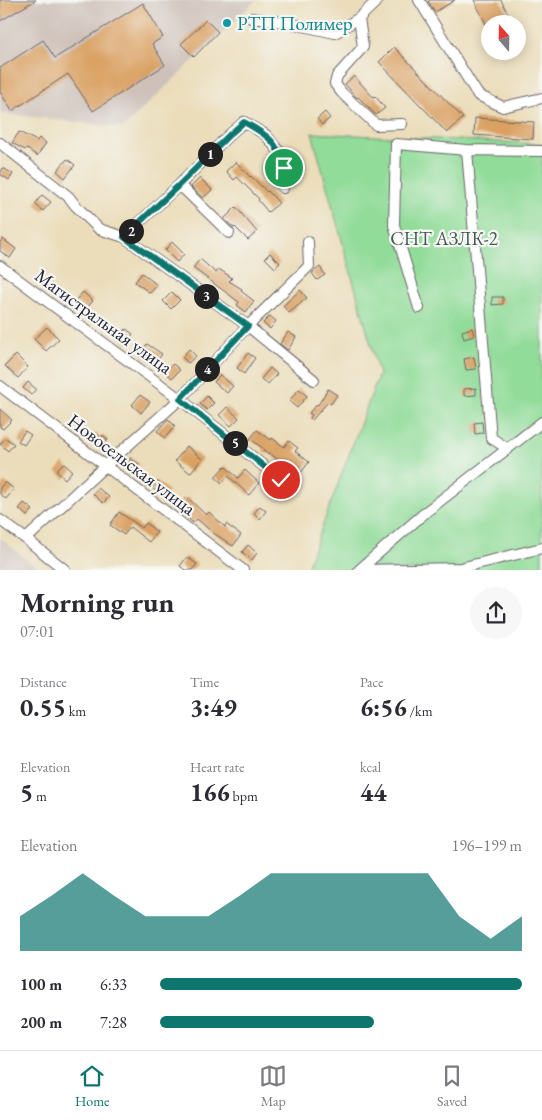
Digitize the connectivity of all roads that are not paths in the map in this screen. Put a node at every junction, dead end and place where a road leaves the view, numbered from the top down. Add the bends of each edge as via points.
1 (378, 0) edge
2 (419, 0) edge
3 (252, 18) dead end
4 (359, 18) junction
5 (542, 98) edge
6 (402, 124) dead end
7 (0, 143) edge
8 (467, 150) junction
9 (542, 151) edge
10 (178, 186) junction
11 (283, 188) dead end
12 (229, 233) dead end
13 (124, 237) junction
14 (308, 242) dead end
15 (0, 266) edge
16 (419, 308) dead end
17 (248, 326) junction
18 (314, 380) dead end
19 (0, 386) edge
20 (180, 399) junction
21 (542, 422) edge
22 (508, 448) junction
23 (105, 466) junction
24 (281, 480) dead end
25 (0, 520) edge
26 (26, 539) junction
27 (542, 548) edge
28 (65, 570) edge
29 (243, 570) edge
30 (359, 570) edge

1 - 4 street
2 - 5 street via 478,95 503,107
3 - 4 street via 335,33
4 - 6 street via 363,47 337,76 335,84 376,125
7 - 13 street via 70,197 99,229
8 - 9 street
8 - 16 street via 396,144 394,225
8 - 22 street via 491,438
10 - 11 street via 244,122 266,135 281,154
10 - 12 street
10 - 13 street
13 - 17 street
14 - 17 street via 310,266
15 - 20 street, Магистральная улица
17 - 18 street
17 - 20 street
19 - 23 street, Новосельская улица
20 - 23 street
20 - 24 street, Магистральная улица
21 - 22 street
22 - 30 street via 427,511
23 - 26 street
23 - 29 street, Новосельская улица
25 - 26 street
26 - 28 street
27 - 30 street via 460,568

